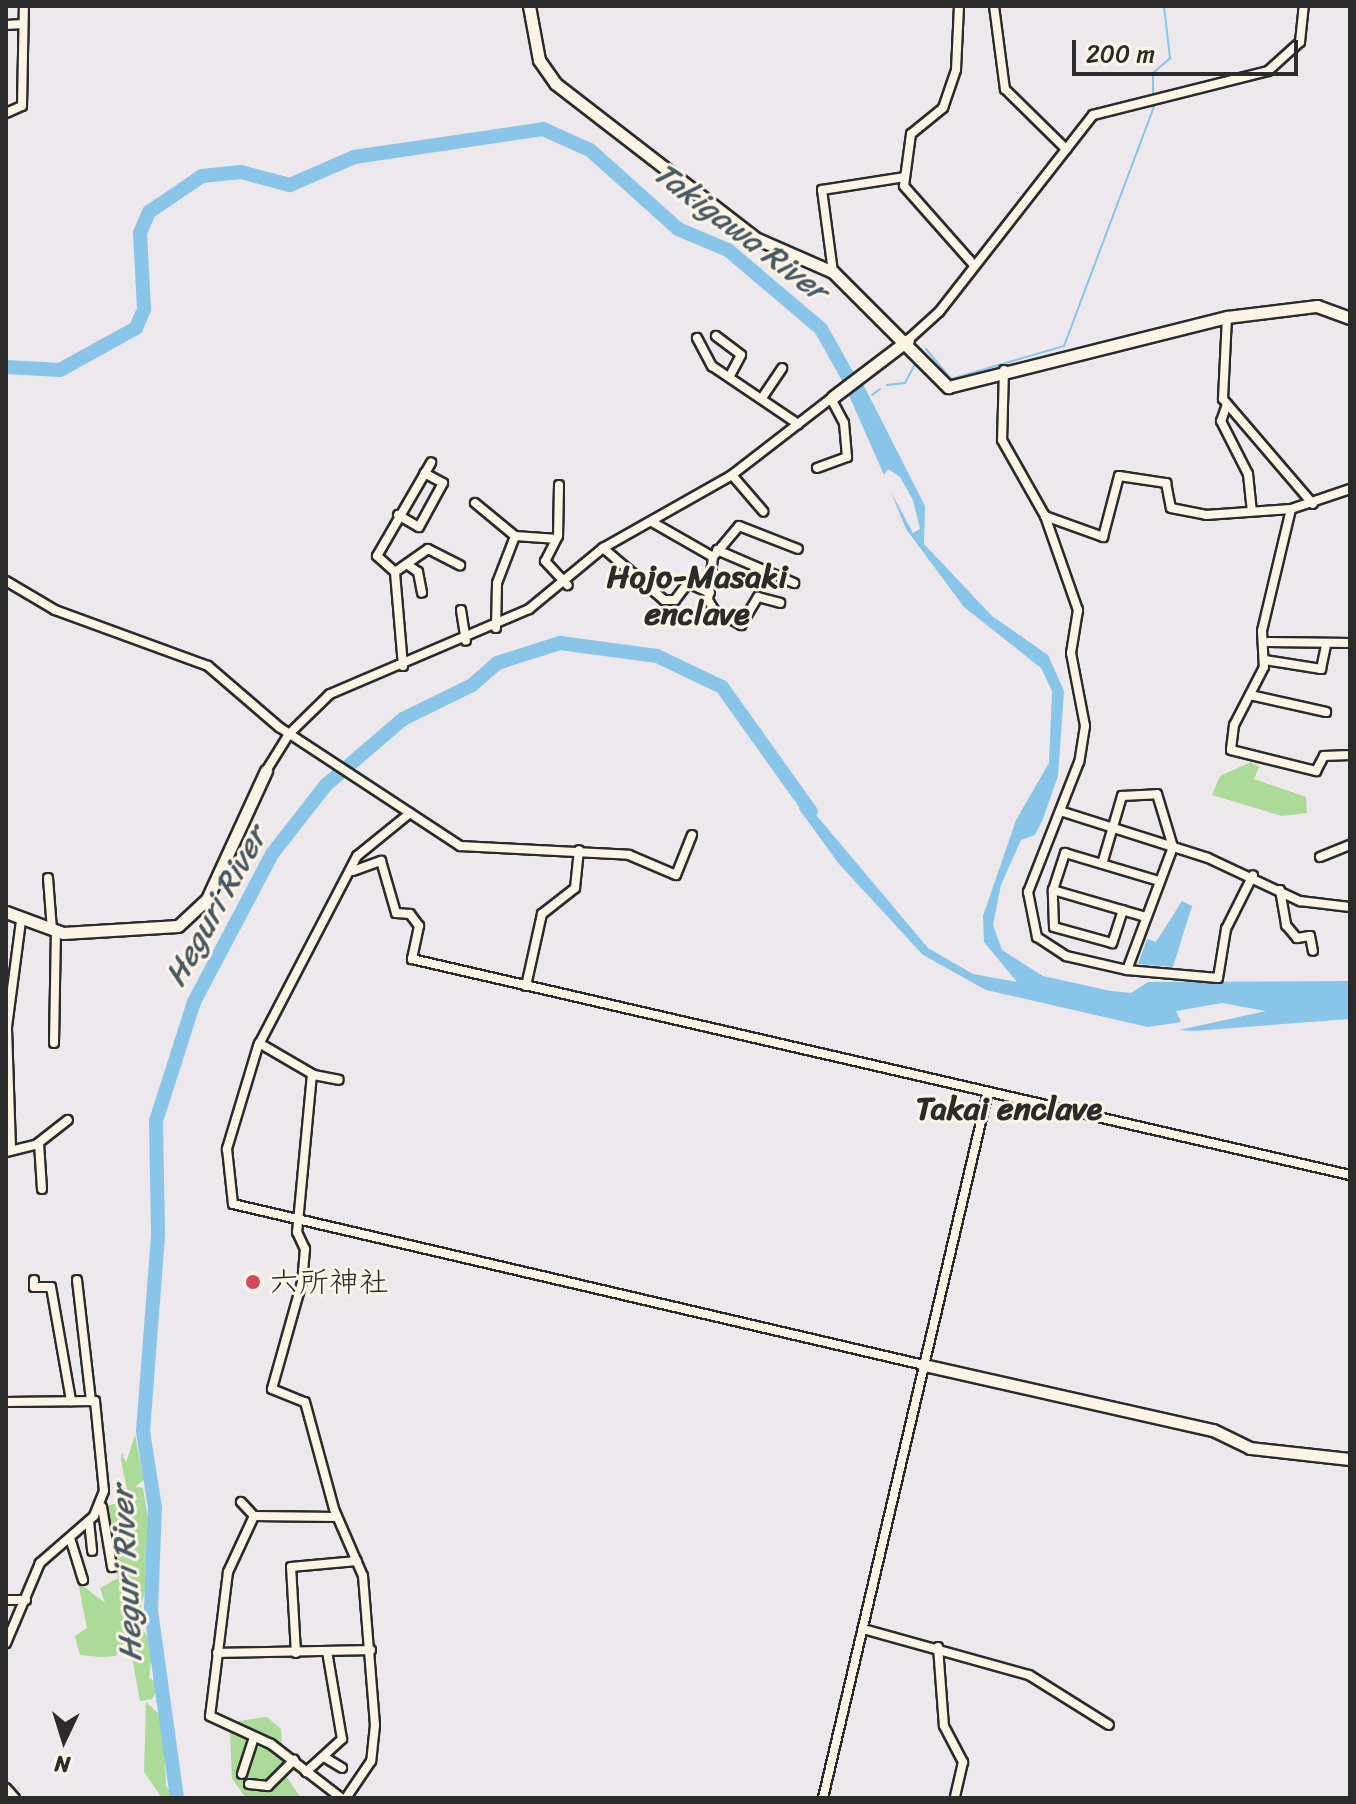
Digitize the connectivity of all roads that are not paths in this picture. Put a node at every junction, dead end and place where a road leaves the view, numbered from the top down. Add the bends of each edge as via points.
1 (24, 6) edge
2 (529, 6) edge
3 (959, 6) edge
4 (994, 6) edge
5 (1304, 6) edge
6 (23, 24) junction
7 (6, 25) edge
8 (6, 113) edge
9 (1066, 149) junction
10 (905, 177) junction
11 (974, 265) junction
12 (833, 272) junction
13 (1227, 317) junction
14 (1350, 318) edge
15 (716, 336) dead end
16 (697, 338) dead end
17 (908, 340) junction
18 (782, 368) dead end
19 (1004, 370) junction
20 (730, 376) junction
21 (762, 398) junction
22 (832, 398) junction
23 (1227, 404) junction
24 (798, 424) junction
25 (431, 463) dead end
26 (817, 468) dead end
27 (424, 473) junction
28 (732, 475) junction
29 (559, 485) dead end
30 (1350, 489) edge
31 (475, 503) dead end
32 (1313, 504) junction
33 (1291, 509) junction
34 (1252, 510) junction
35 (763, 511) dead end
36 (398, 515) junction
37 (1045, 516) junction
38 (652, 522) junction
39 (515, 536) junction
40 (555, 539) junction
41 (603, 548) junction
42 (798, 549) dead end
43 (715, 553) junction
44 (408, 565) junction
45 (460, 565) dead end
46 (395, 572) junction
47 (6, 581) edge
48 (794, 583) dead end
49 (567, 585) junction
50 (422, 593) dead end
51 (710, 593) junction
52 (780, 603) dead end
53 (461, 610) dead end
54 (496, 628) junction
55 (466, 641) junction
56 (1268, 642) junction
57 (1350, 643) edge
58 (1326, 646) junction
59 (1265, 660) junction
60 (403, 666) junction
61 (1250, 695) junction
62 (1326, 712) dead end
63 (289, 734) junction
64 (1350, 755) edge
65 (266, 771) joint
66 (1060, 811) junction
67 (410, 813) junction
68 (1113, 828) junction
69 (692, 835) dead end
70 (1350, 845) edge
71 (1173, 847) junction
72 (579, 850) junction
73 (1320, 857) dead end
74 (1102, 864) junction
75 (353, 871) junction
76 (1253, 875) junction
77 (48, 878) dead end
78 (1159, 881) junction
79 (1053, 890) junction
80 (1280, 890) junction
81 (1350, 907) edge
82 (1123, 910) junction
83 (6, 912) edge
84 (1146, 917) junction
85 (21, 920) junction
86 (54, 931) junction
87 (1313, 951) dead end
88 (1127, 970) junction
89 (526, 986) junction
90 (54, 1043) dead end
91 (259, 1043) junction
92 (312, 1074) junction
93 (339, 1080) dead end
94 (988, 1092) junction
95 (68, 1120) dead end
96 (39, 1143) junction
97 (9, 1150) edge
98 (1350, 1175) edge
99 (42, 1189) dead end
100 (298, 1217) junction
101 (34, 1280) dead end
102 (77, 1280) dead end
103 (924, 1365) junction
104 (71, 1401) junction
105 (91, 1401) junction
106 (6, 1402) edge
107 (1350, 1459) edge
108 (241, 1502) dead end
109 (102, 1507) junction
110 (254, 1516) junction
111 (337, 1517) junction
112 (89, 1521) junction
113 (70, 1538) junction
114 (92, 1551) dead end
115 (357, 1561) junction
116 (112, 1567) dead end
117 (83, 1580) dead end
118 (6, 1600) edge
119 (26, 1600) junction
120 (863, 1629) junction
121 (6, 1643) edge
122 (938, 1647) junction
123 (371, 1650) junction
124 (327, 1651) junction
125 (217, 1653) junction
126 (296, 1653) junction
127 (1109, 1725) dead end
128 (254, 1737) junction
129 (324, 1757) junction
130 (294, 1760) junction
131 (342, 1768) dead end
132 (306, 1772) junction
133 (242, 1774) dead end
134 (249, 1784) dead end
135 (6, 1790) edge
136 (330, 1796) edge
137 (15, 1798) edge
138 (344, 1798) edge
139 (823, 1798) edge
140 (955, 1798) edge

1 - 6 street
2 - 12 street via 539,60 556,84 755,238
3 - 10 street via 956,70 943,108 911,134
4 - 9 street via 1005,89
5 - 9 street via 1300,42 1274,68 1107,107
6 - 7 street
6 - 8 street via 22,106
9 - 11 street
10 - 11 street via 904,186 946,241
10 - 12 street via 871,177 822,190
11 - 17 street
12 - 17 street
13 - 14 street via 1317,306
13 - 19 street
13 - 23 street via 1218,387
15 - 20 street via 741,355
16 - 20 street via 712,366
17 - 19 street via 948,387
17 - 22 street
18 - 21 street
19 - 37 street via 1002,440
20 - 21 street
21 - 24 street
22 - 24 street
22 - 26 street via 844,423 847,459
23 - 32 street
23 - 34 street via 1221,421 1248,474
24 - 28 street
25 - 27 street
27 - 36 street
27 - 36 street via 443,483 419,527
28 - 35 street
28 - 38 street
29 - 40 street
30 - 32 street
31 - 39 street
32 - 33 street
33 - 34 street
33 - 56 street via 1262,631
34 - 37 street via 1174,510 1166,483 1119,476 1103,537
36 - 46 street via 377,556
37 - 66 street via 1078,610 1071,653 1085,726
38 - 41 street
38 - 43 street
39 - 40 street
39 - 54 street via 497,583
40 - 49 street via 545,561
41 - 49 street
41 - 51 street via 664,600 675,600 688,583
42 - 43 street via 739,526
43 - 48 street
43 - 51 street
44 - 45 street via 428,549
44 - 46 street
44 - 50 street via 418,572
46 - 60 street
47 - 63 street via 55,610 208,666
49 - 54 street
51 - 52 street via 711,607 741,625 758,597
53 - 55 street
54 - 55 street
55 - 60 street
56 - 58 street
56 - 59 street
57 - 58 street
58 - 59 street via 1321,669
59 - 61 street
60 - 63 street via 330,694
61 - 62 street
61 - 64 street via 1231,750 1316,771 1324,756
63 - 65 street
63 - 67 street
65 - 86 street via 207,899 188,919 156,931
66 - 68 street
66 - 88 street via 1028,892 1037,937 1066,956
67 - 72 street via 460,846
67 - 75 street via 357,856
68 - 71 street
68 - 71 street via 1122,796 1157,794
68 - 74 street
69 - 72 street via 676,875 629,855
70 - 73 street
71 - 76 street
71 - 78 street
72 - 89 street via 575,888 542,914
74 - 78 street
74 - 79 street via 1065,853
75 - 89 street via 381,861 396,913 410,914 419,926 412,959
75 - 91 street
76 - 80 street
76 - 88 street via 1226,929 1218,978
77 - 86 street
78 - 84 street
79 - 82 street
79 - 82 street via 1054,927 1103,942 1112,943
80 - 81 street via 1300,901
80 - 87 street via 1286,925 1297,938 1310,936
82 - 84 street
83 - 85 street
84 - 88 street
85 - 86 street
85 - 97 street via 7,1027
86 - 90 street
89 - 94 street
91 - 92 street
91 - 100 street via 227,1149 233,1204
92 - 93 street
92 - 100 street
94 - 98 street
94 - 103 street
95 - 96 street
96 - 97 street
96 - 99 street
100 - 103 street
100 - 111 street via 302,1282 272,1389 305,1402
101 - 104 street via 34,1287 51,1287
102 - 105 street
103 - 107 street via 1213,1430 1250,1448
103 - 120 street
104 - 105 street
104 - 106 street
105 - 109 street
108 - 110 street
109 - 112 street
109 - 116 street
110 - 111 street
110 - 125 street via 228,1572
111 - 115 street
112 - 113 street
112 - 114 street
113 - 117 street
113 - 119 street via 44,1556
115 - 123 street
115 - 126 street via 291,1567
118 - 119 street
119 - 121 street
120 - 122 street
120 - 139 street
122 - 127 street via 1029,1675
122 - 140 street via 944,1726 963,1762
123 - 124 street
123 - 138 street via 371,1761
124 - 126 street
124 - 129 street via 343,1732
125 - 126 street
125 - 128 street via 210,1716
128 - 130 street
128 - 133 street
129 - 131 street
129 - 132 street
130 - 132 street
130 - 134 street via 268,1786
132 - 136 street
135 - 137 street
136 - 138 street

